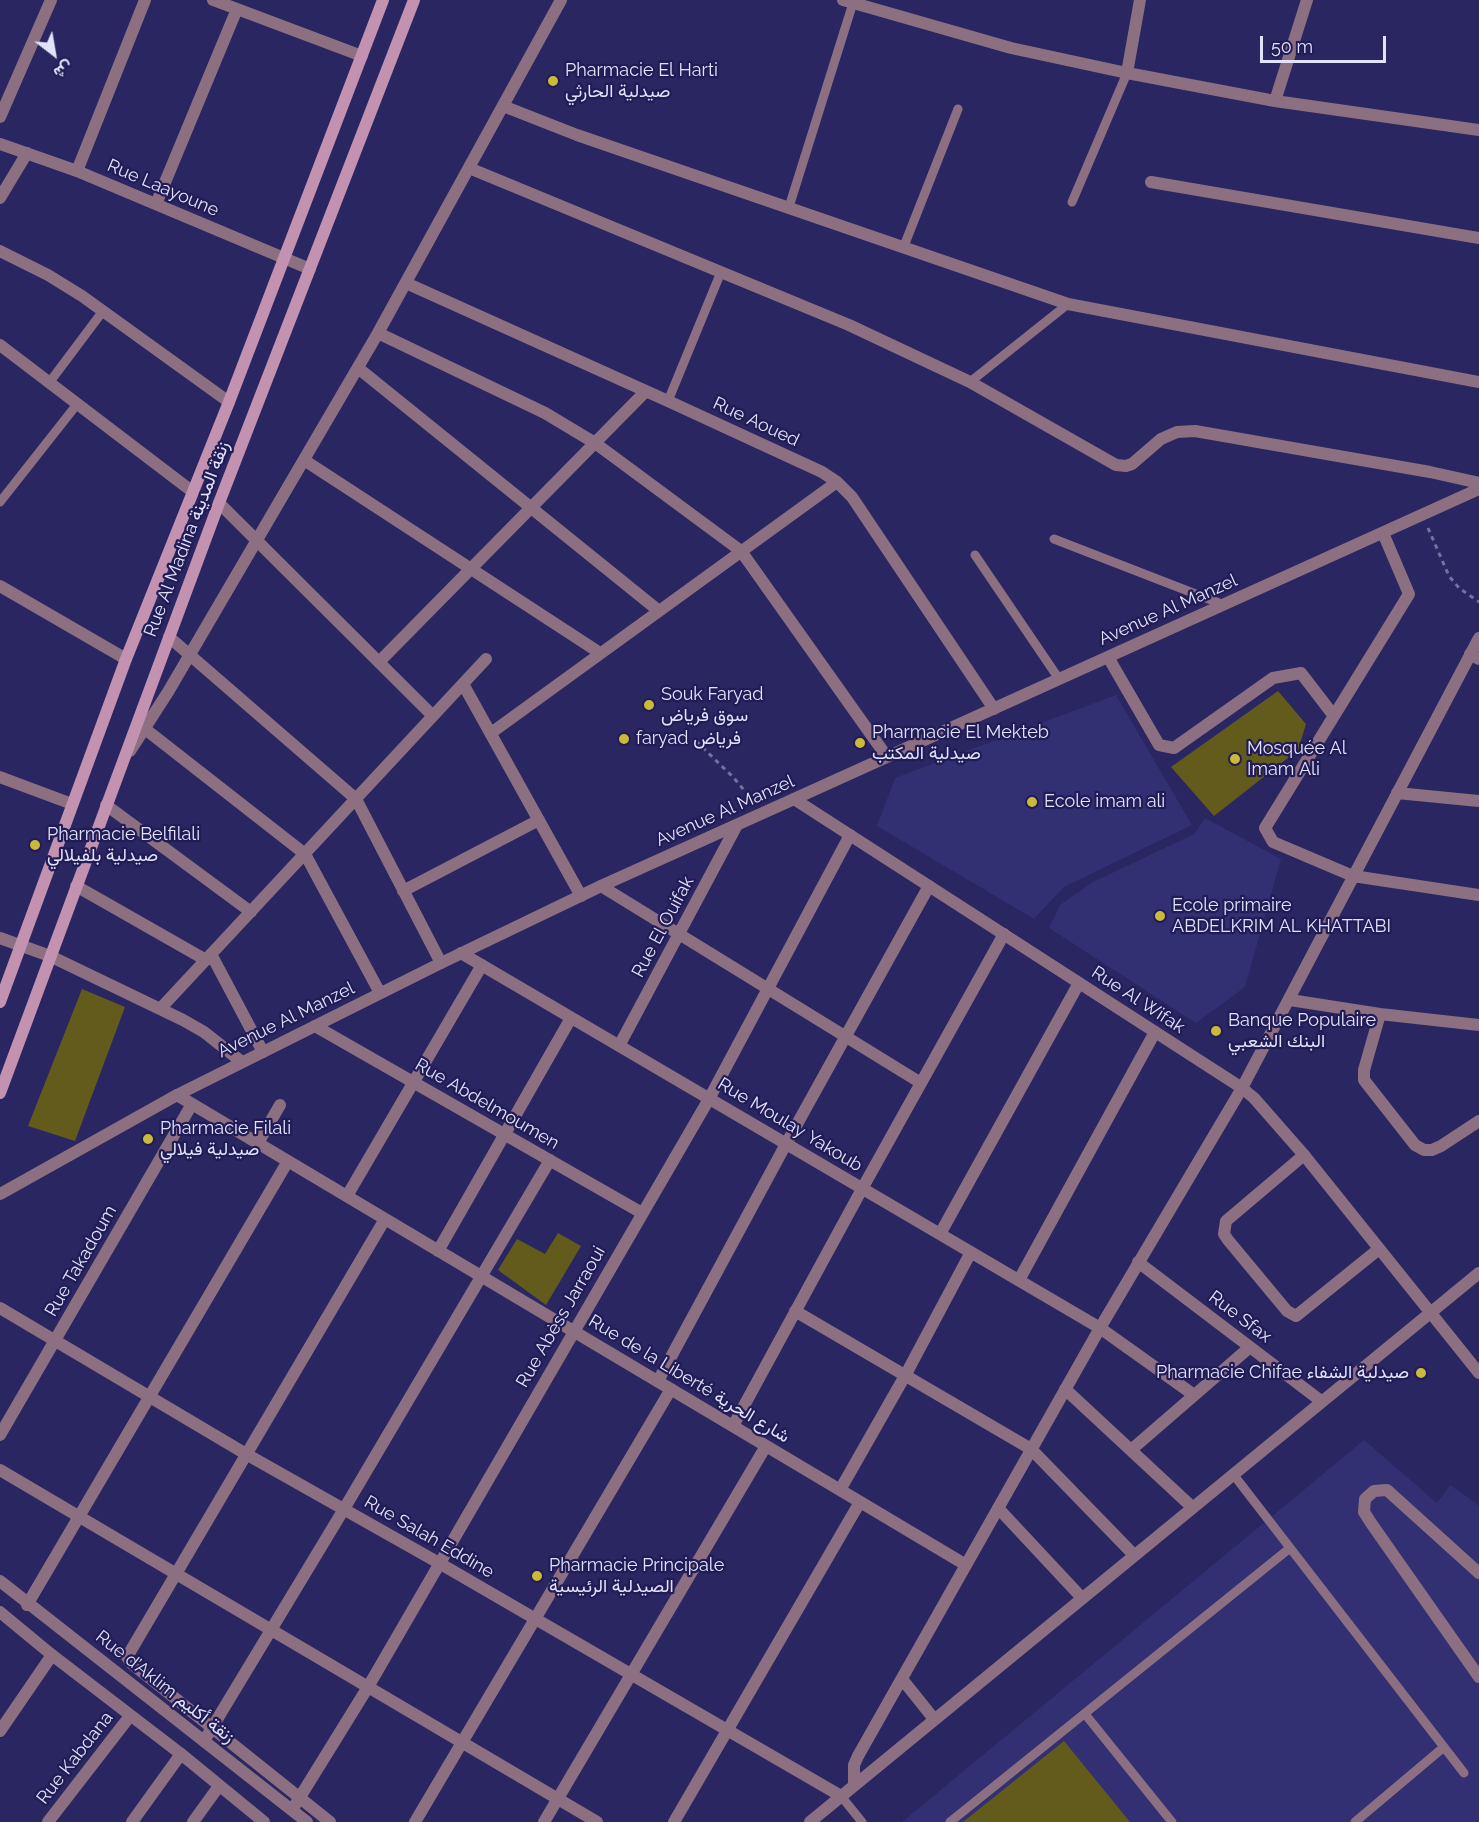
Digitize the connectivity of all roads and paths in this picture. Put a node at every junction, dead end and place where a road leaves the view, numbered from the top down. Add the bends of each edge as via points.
1 (51, 0) edge
2 (145, 0) edge
3 (213, 0) edge
4 (382, 0) edge
5 (414, 0) edge
6 (561, 0) edge
7 (1140, 0) edge
8 (1307, 0) edge
9 (848, 2) edge
10 (237, 9) junction
11 (362, 56) junction
12 (1128, 73) junction
13 (1275, 101) junction
14 (503, 106) junction
15 (958, 109) dead end
16 (0, 117) edge
17 (1479, 130) edge
18 (0, 144) edge
19 (27, 153) junction
20 (469, 168) junction
21 (77, 171) junction
22 (1150, 182) dead end
23 (0, 198) edge
24 (1072, 202) dead end
25 (156, 204) junction
26 (789, 207) junction
27 (1479, 238) edge
28 (904, 246) junction
29 (0, 251) edge
30 (284, 258) junction
31 (310, 269) junction
32 (721, 272) junction
33 (406, 283) junction
34 (1068, 304) junction
35 (103, 311) junction
36 (378, 333) junction
37 (3, 352) edge
38 (358, 368) junction
39 (970, 382) junction
40 (1479, 382) edge
41 (49, 383) junction
42 (646, 391) junction
43 (668, 401) junction
44 (229, 402) junction
45 (78, 404) junction
46 (595, 443) junction
47 (304, 460) junction
48 (837, 482) junction
49 (1479, 483) edge
50 (1479, 489) edge
51 (193, 492) junction
52 (0, 502) edge
53 (219, 503) junction
54 (531, 507) junction
55 (1422, 515) junction
56 (1383, 533) junction
57 (1054, 539) dead end
58 (257, 541) junction
59 (741, 551) junction
60 (975, 555) dead end
61 (470, 569) junction
62 (0, 586) edge
63 (1479, 602) edge
64 (1224, 605) junction
65 (659, 610) junction
66 (169, 637) junction
67 (1479, 638) edge
68 (600, 653) junction
69 (190, 656) junction
70 (1108, 657) junction
71 (1475, 657) edge
72 (126, 659) junction
73 (486, 659) dead end
74 (379, 662) junction
75 (1059, 679) junction
76 (463, 684) junction
77 (994, 709) junction
78 (433, 716) junction
79 (1334, 716) junction
80 (141, 725) junction
81 (491, 733) junction
82 (696, 741) dead end
83 (887, 757) junction
84 (0, 777) edge
85 (1397, 793) junction
86 (356, 799) junction
87 (794, 799) junction
88 (1479, 801) edge
89 (72, 804) junction
90 (106, 806) junction
91 (762, 814) junction
92 (538, 820) junction
93 (737, 825) junction
94 (850, 835) junction
95 (305, 854) junction
96 (1353, 876) junction
97 (76, 885) junction
98 (602, 886) junction
99 (929, 886) junction
100 (403, 891) junction
101 (1479, 895) edge
102 (581, 896) junction
103 (251, 912) junction
104 (1004, 934) junction
105 (680, 935) junction
106 (0, 938) edge
107 (22, 945) junction
108 (461, 953) junction
109 (50, 956) junction
110 (209, 957) junction
111 (441, 963) junction
112 (482, 965) junction
113 (1079, 983) junction
114 (768, 989) junction
115 (380, 993) junction
116 (1290, 999) junction
117 (0, 1002) edge
118 (160, 1009) junction
119 (1380, 1014) junction
120 (571, 1018) junction
121 (1479, 1025) edge
122 (315, 1026) junction
123 (1155, 1032) junction
124 (846, 1037) junction
125 (619, 1046) junction
126 (263, 1052) junction
127 (242, 1062) junction
128 (921, 1083) junction
129 (414, 1084) junction
130 (1242, 1088) junction
131 (0, 1093) edge
132 (177, 1095) junction
133 (709, 1099) junction
134 (192, 1104) junction
135 (280, 1105) dead end
136 (1479, 1121) edge
137 (505, 1135) junction
138 (258, 1143) junction
139 (786, 1144) junction
140 (1304, 1155) junction
141 (550, 1160) junction
142 (288, 1161) junction
143 (862, 1188) junction
144 (0, 1194) edge
145 (347, 1196) junction
146 (642, 1213) junction
147 (385, 1219) junction
148 (940, 1234) junction
149 (1379, 1250) junction
150 (438, 1251) junction
151 (971, 1252) junction
152 (1138, 1262) junction
153 (1479, 1273) edge
154 (481, 1276) junction
155 (1019, 1280) junction
156 (0, 1308) edge
157 (795, 1311) junction
158 (1430, 1311) junction
159 (1100, 1328) junction
160 (574, 1331) junction
161 (55, 1340) junction
162 (1250, 1347) junction
163 (1479, 1373) edge
164 (906, 1374) junction
165 (658, 1381) junction
166 (671, 1389) junction
167 (1065, 1389) junction
168 (1194, 1395) junction
169 (151, 1397) junction
170 (1321, 1401) junction
171 (734, 1426) junction
172 (0, 1435) edge
173 (766, 1446) junction
174 (1031, 1449) junction
175 (1131, 1450) junction
176 (246, 1454) junction
177 (0, 1470) edge
178 (1233, 1474) junction
179 (840, 1490) junction
180 (860, 1502) junction
181 (998, 1508) junction
182 (1192, 1508) junction
183 (344, 1509) junction
184 (80, 1517) junction
185 (1290, 1548) junction
186 (1134, 1555) junction
187 (439, 1563) junction
188 (966, 1565) junction
189 (1479, 1573) edge
190 (176, 1574) junction
191 (0, 1581) edge
192 (1082, 1598) junction
193 (27, 1605) junction
194 (0, 1612) edge
195 (535, 1619) junction
196 (270, 1629) junction
197 (52, 1655) junction
198 (632, 1675) junction
199 (1479, 1677) edge
200 (902, 1679) junction
201 (368, 1687) junction
202 (1085, 1714) junction
203 (130, 1716) junction
204 (934, 1719) junction
205 (212, 1726) junction
206 (0, 1731) edge
207 (727, 1731) junction
208 (204, 1741) junction
209 (462, 1742) junction
210 (1444, 1748) junction
211 (182, 1754) junction
212 (1464, 1773) dead end
213 (219, 1786) junction
214 (854, 1786) junction
215 (841, 1796) junction
216 (300, 1797) junction
217 (558, 1799) junction
218 (292, 1810) junction
219 (48, 1822) edge
220 (132, 1822) edge
221 (193, 1822) edge
222 (264, 1822) edge
223 (307, 1822) edge
224 (330, 1822) edge
225 (415, 1822) edge
226 (544, 1822) edge
227 (597, 1822) edge
228 (674, 1822) edge
229 (810, 1822) edge
230 (862, 1822) edge
231 (950, 1822) edge
232 (1172, 1822) edge
233 (1355, 1822) edge

1 - 16 street
2 - 21 street
3 - 10 street
4 - 11 main road, Rue Al Madina زنقة المدينة
5 - 31 main road, Rue Al Madina زنقة المدينة
6 - 14 street
7 - 12 street
8 - 13 street
9 - 12 street via 1011,48
9 - 26 lane
10 - 11 street
10 - 25 street
11 - 30 main road, Rue Al Madina زنقة المدينة
12 - 13 street
12 - 24 lane
13 - 17 street
14 - 20 street
14 - 26 street
15 - 28 lane
18 - 19 street, Rue Laayoune
19 - 21 street, Rue Laayoune
19 - 23 street
20 - 32 street
20 - 33 street
21 - 25 street, Rue Laayoune
22 - 27 street
25 - 30 street, Rue Laayoune
26 - 28 street
28 - 34 street
29 - 35 street via 48,275
30 - 31 street, Rue Laayoune
30 - 44 main road, Rue Al Madina زنقة المدينة
31 - 53 main road, Rue Al Madina زنقة المدينة
32 - 39 street via 849,325
32 - 43 lane
33 - 36 street
33 - 42 street, Rue Aoued
34 - 39 lane
34 - 40 street
35 - 41 lane
35 - 44 street
36 - 38 street
36 - 46 street via 545,412
37 - 41 street
38 - 47 street
38 - 54 street
39 - 49 street via 1116,465 1132,464 1161,439 1177,432 1195,431
41 - 45 street
42 - 43 street, Rue Aoued
42 - 46 street
43 - 48 street, Rue Aoued
44 - 51 main road, Rue Al Madina زنقة المدينة
45 - 51 street
45 - 52 lane
46 - 54 street
46 - 59 street
47 - 58 street
47 - 61 street
48 - 59 street
48 - 77 street, Rue Aoued via 852,497
50 - 55 street, Avenue Al Manzel
51 - 72 main road, Rue Al Madina زنقة المدينة
53 - 58 street
53 - 66 main road, Rue Al Madina زنقة المدينة
54 - 61 street
54 - 65 street
55 - 56 street, Avenue Al Manzel
55 - 63 path via 1449,576
56 - 64 street, Avenue Al Manzel
56 - 79 street via 1409,594
57 - 64 lane
58 - 69 street
58 - 74 street
59 - 65 street
59 - 83 street
60 - 75 lane
61 - 68 street
61 - 74 street
62 - 72 street
64 - 70 street, Avenue Al Manzel
65 - 68 street
66 - 69 street
66 - 80 main road, Rue Al Madina زنقة المدينة
67 - 71 street
68 - 81 street
69 - 80 street
69 - 86 street
70 - 75 street, Avenue Al Manzel
70 - 79 street via 1159,744 1174,748 1273,678 1301,673
71 - 85 street
72 - 89 main road, Rue Al Madina زنقة المدينة
73 - 76 street
74 - 78 street
75 - 77 street, Avenue Al Manzel
76 - 78 street
76 - 81 street
77 - 83 street, Avenue Al Manzel
78 - 86 street
79 - 96 street via 1265,828 1273,842
80 - 90 main road, Rue Al Madina زنقة المدينة
80 - 95 street
81 - 92 street
82 - 91 path via 733,777
83 - 87 street, Avenue Al Manzel
84 - 89 street
85 - 88 street
85 - 96 street
86 - 95 street
86 - 100 street
87 - 91 street, Avenue Al Manzel
87 - 94 street, Rue Al Wifak
89 - 107 main road, Rue Al Madina زنقة المدينة
90 - 97 main road, Rue Al Madina زنقة المدينة
90 - 103 street
91 - 93 street, Avenue Al Manzel
92 - 100 street
92 - 102 street
93 - 98 street, Avenue Al Manzel
93 - 105 street, Rue El Ouifak
94 - 99 street, Rue Al Wifak
94 - 114 street, Rue Abèss Jarraoui
95 - 103 street
95 - 115 street
96 - 101 street
96 - 116 street
97 - 109 main road, Rue Al Madina زنقة المدينة
97 - 110 street
98 - 102 street, Avenue Al Manzel
98 - 105 street
99 - 104 street, Rue Al Wifak
99 - 124 street
100 - 111 street
102 - 108 street, Avenue Al Manzel
103 - 110 street
104 - 113 street, Rue Al Wifak
104 - 128 street
105 - 114 street
105 - 125 street, Rue El Ouifak
106 - 107 street
107 - 109 street
107 - 117 main road, Rue Al Madina زنقة المدينة
108 - 111 street, Avenue Al Manzel
108 - 112 street, Rue Moulay Yakoub
109 - 118 street
109 - 131 main road, Rue Al Madina زنقة المدينة
110 - 118 street
110 - 126 street
111 - 115 street, Avenue Al Manzel
112 - 120 street, Rue Moulay Yakoub
112 - 129 street
113 - 123 street, Rue Al Wifak
113 - 148 street
114 - 124 street
114 - 133 street, Rue Abèss Jarraoui
115 - 122 street, Avenue Al Manzel
116 - 119 street
116 - 130 street
118 - 127 street via 204,1032
119 - 121 street
119 - 136 street via 1364,1080 1414,1145 1432,1150
120 - 125 street, Rue Moulay Yakoub
120 - 137 street
122 - 126 street, Avenue Al Manzel
122 - 129 street, Rue Abdelmoumen
123 - 130 street, Rue Al Wifak
123 - 155 street
124 - 128 street
124 - 139 street
125 - 133 street, Rue Moulay Yakoub
126 - 127 street, Avenue Al Manzel
127 - 132 street, Avenue Al Manzel
128 - 143 street
129 - 137 street, Rue Abdelmoumen
129 - 145 street
130 - 140 street, Rue Al Wifak
130 - 152 street
132 - 134 street, Rue de la Liberté شارع الحرية
132 - 144 street, Avenue Al Manzel
133 - 139 street, Rue Moulay Yakoub
133 - 146 street, Rue Abèss Jarraoui
134 - 138 street, Rue de la Liberté شارع الحرية
134 - 161 street, Rue Takadoum
135 - 138 street
137 - 141 street, Rue Abdelmoumen
137 - 150 street
138 - 142 street, Rue de la Liberté شارع الحرية
139 - 143 street, Rue Moulay Yakoub
139 - 165 street
140 - 149 street, Rue Al Wifak
140 - 149 street via 1226,1221 1227,1240 1287,1311 1296,1316
141 - 146 street, Rue Abdelmoumen
141 - 154 street
142 - 145 street, Rue de la Liberté شارع الحرية
142 - 169 street
143 - 148 street, Rue Moulay Yakoub
143 - 157 street
145 - 147 street, Rue de la Liberté شارع الحرية
146 - 160 street, Rue Abèss Jarraoui
147 - 150 street, Rue de la Liberté شارع الحرية
147 - 176 street
148 - 151 street, Rue Moulay Yakoub
149 - 158 street, Rue Al Wifak
150 - 154 street, Rue de la Liberté شارع الحرية
151 - 155 street, Rue Moulay Yakoub
151 - 164 street
152 - 159 street
152 - 162 street, Rue Sfax
153 - 158 street
154 - 160 street, Rue de la Liberté شارع الحرية
154 - 183 street
155 - 159 street, Rue Moulay Yakoub
156 - 161 street, Rue Salah Eddine
157 - 164 street
157 - 171 street
158 - 163 street, Rue Al Wifak
158 - 170 street
159 - 167 street
159 - 168 street, Rue Moulay Yakoub
160 - 165 street, Rue de la Liberté شارع الحرية
160 - 187 street, Rue Abèss Jarraoui
161 - 169 street, Rue Salah Eddine
161 - 172 street, Rue Takadoum
162 - 168 street
162 - 170 street, Rue Sfax
164 - 174 street
164 - 179 street
165 - 166 street, Rue de la Liberté شارع الحرية
166 - 171 street, Rue de la Liberté شارع الحرية
166 - 195 street
167 - 174 street
167 - 175 street
168 - 175 street
169 - 176 street, Rue Salah Eddine
169 - 184 street
170 - 178 street
171 - 173 street, Rue de la Liberté شارع الحرية
173 - 179 street, Rue de la Liberté شارع الحرية
173 - 198 street
174 - 181 street
174 - 186 street
175 - 182 street
176 - 183 street, Rue Salah Eddine
176 - 190 street
177 - 184 street
178 - 182 street
178 - 185 lane
179 - 180 street, Rue de la Liberté شارع الحرية
180 - 188 street, Rue de la Liberté شارع الحرية
180 - 207 street
181 - 188 street
181 - 192 street
182 - 186 street
183 - 187 street, Rue Salah Eddine
183 - 196 street
184 - 190 street
184 - 193 street
185 - 202 lane
185 - 210 lane
186 - 192 street
187 - 195 street, Rue Salah Eddine
187 - 201 street, Rue Abèss Jarraoui
188 - 200 street
189 - 199 street via 1387,1490 1374,1491 1365,1499 1364,1512 1371,1523
190 - 196 street
190 - 205 street via 127,1657
191 - 193 street, Rue d’Aklim زنقة أكليم
192 - 204 street
193 - 208 street, Rue d’Aklim زنقة أكليم via 70,1634
194 - 197 street
195 - 198 street, Rue Salah Eddine
195 - 209 street
196 - 201 street
196 - 205 street
197 - 203 street
197 - 206 street
198 - 207 street, Rue Salah Eddine
198 - 217 street
200 - 204 street
200 - 214 street via 858,1756
201 - 209 street
201 - 216 street, Rue Abèss Jarraoui
202 - 231 lane
202 - 232 lane
203 - 211 street
203 - 219 street, Rue Kabdana
204 - 214 street
205 - 208 street
205 - 216 street
207 - 215 street, Rue Salah Eddine
207 - 228 street
208 - 218 street, Rue d’Aklim زنقة أكليم
209 - 217 street
209 - 225 street
210 - 212 lane
210 - 233 lane
211 - 213 street
211 - 220 street
213 - 221 street
213 - 222 street
214 - 215 street
215 - 229 street
215 - 230 lane
216 - 218 street, Rue Abèss Jarraoui
216 - 224 street
217 - 226 street
217 - 227 street
218 - 223 street, Rue d’Aklim زنقة أكليم

